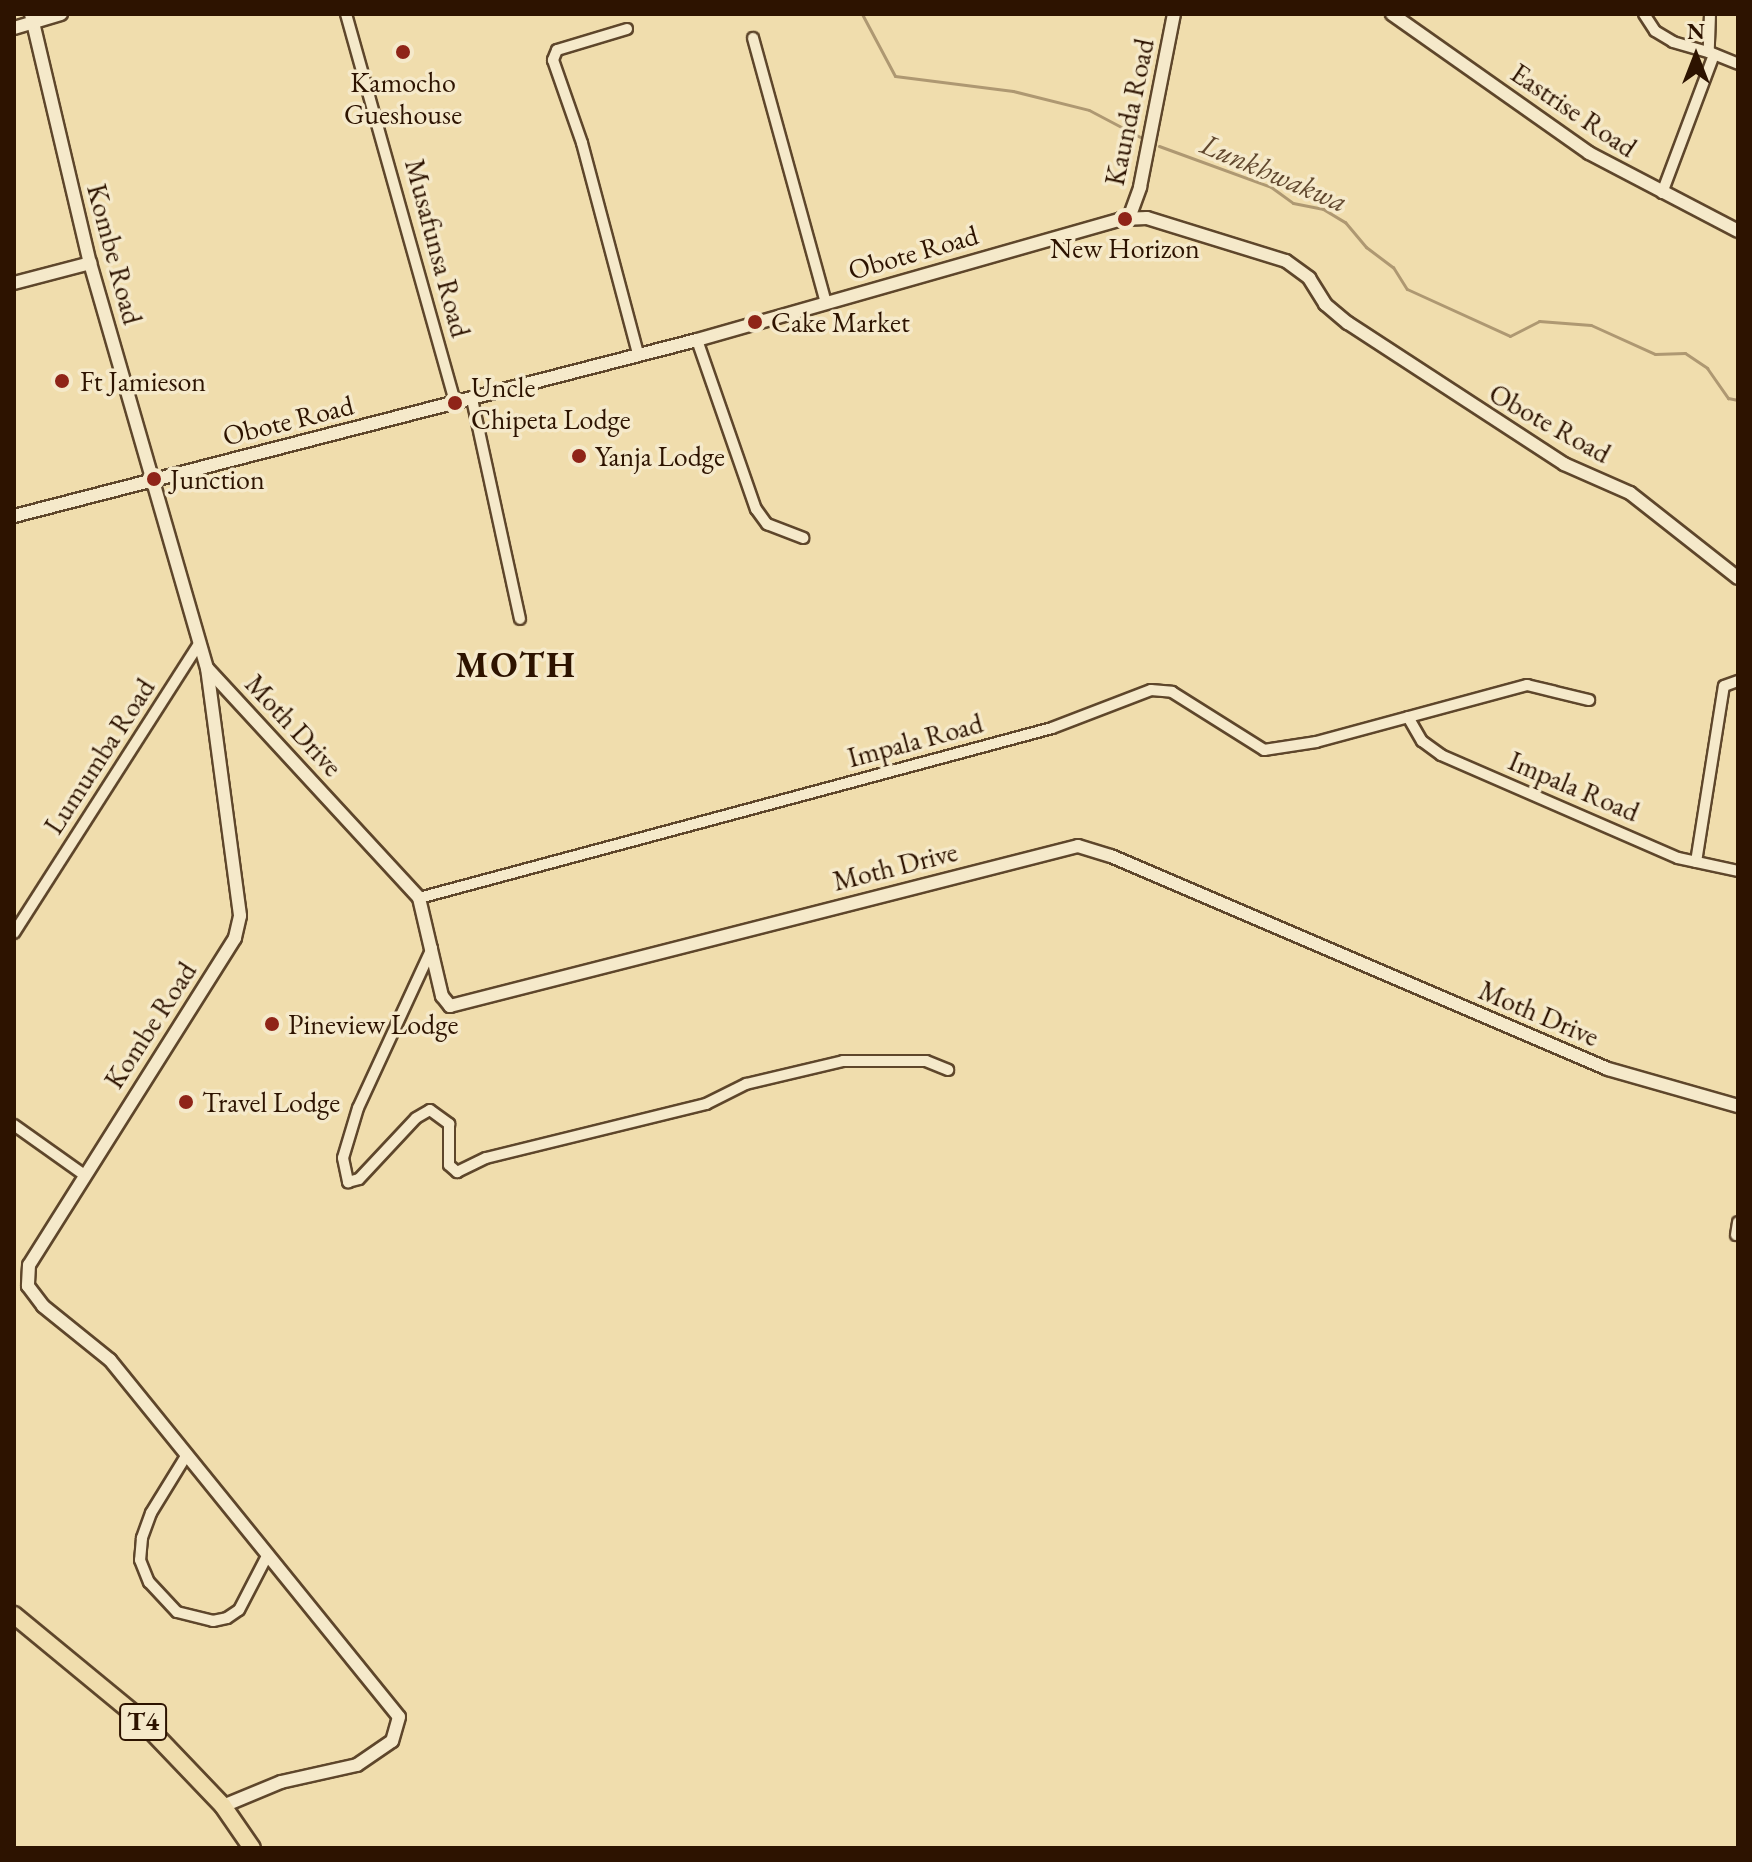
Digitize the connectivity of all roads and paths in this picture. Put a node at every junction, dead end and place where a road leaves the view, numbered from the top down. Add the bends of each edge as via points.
1 (61, 14) edge
2 (346, 14) edge
3 (1174, 14) edge
4 (1392, 14) edge
5 (1644, 14) edge
6 (1710, 14) edge
7 (32, 19) edge
8 (14, 28) edge
9 (627, 29) dead end
10 (753, 38) dead end
11 (1711, 54) junction
12 (1738, 64) edge
13 (1662, 193) junction
14 (1129, 218) junction
15 (1738, 231) edge
16 (90, 263) junction
17 (14, 283) edge
18 (826, 303) junction
19 (697, 340) junction
20 (638, 354) junction
21 (472, 399) junction
22 (455, 403) junction
23 (154, 479) junction
24 (14, 516) edge
25 (803, 538) dead end
26 (1738, 578) edge
27 (520, 619) dead end
28 (199, 644) junction
29 (207, 668) junction
30 (1738, 681) edge
31 (1589, 700) dead end
32 (1408, 717) junction
33 (1696, 862) junction
34 (1738, 871) edge
35 (419, 898) junction
36 (14, 933) edge
37 (433, 946) junction
38 (948, 1070) dead end
39 (1738, 1106) edge
40 (14, 1125) edge
41 (83, 1174) junction
42 (1738, 1222) edge
43 (1736, 1235) dead end
44 (186, 1456) junction
45 (267, 1556) junction
46 (14, 1615) edge
47 (223, 1806) junction
48 (250, 1847) edge

1 - 7 street
2 - 22 street, Musafunsa Road
3 - 14 street, Kaunda Road via 1140,187
4 - 13 street, Eastrise Road via 1589,153
5 - 11 street via 1655,31 1673,42
6 - 11 street
7 - 8 street
7 - 16 street, Kombe Road
9 - 20 street via 557,50 553,60 582,143
10 - 18 street
11 - 12 street
11 - 13 street
13 - 15 street, Eastrise Road
14 - 18 street, Obote Road
14 - 26 street, Obote Road via 1169,222 1286,261 1309,278 1325,304 1348,323 1564,464 1630,493
16 - 17 street
16 - 23 street, Kombe Road
18 - 19 street, Obote Road
19 - 20 street, Obote Road
19 - 25 street via 756,509 767,524
20 - 21 street, Obote Road
21 - 22 street, Obote Road
21 - 27 street
22 - 23 street, Obote Road
23 - 24 street, Obote Road
23 - 28 street, Kombe Road
28 - 29 street, Kombe Road
28 - 36 street, Lumumba Road
29 - 35 street, Moth Drive
29 - 41 street, Kombe Road via 238,928
30 - 33 street via 1724,686
31 - 32 street, Impala Road via 1527,685
32 - 33 street, Impala Road via 1412,729 1441,755
32 - 35 street, Impala Road via 1264,750 1172,692 1151,690 1052,728
33 - 34 street, Impala Road
35 - 37 street, Moth Drive
37 - 38 street via 358,1108 343,1158 348,1182 359,1179 416,1118 430,1110 449,1124 449,1165 457,1172 486,1158 706,1104 746,1084 843,1061 926,1061
37 - 39 street, Moth Drive via 445,1003 465,1006 709,936 1078,846 1608,1069
40 - 41 street
41 - 44 street, Kombe Road via 29,1265 28,1286 43,1306 110,1360
42 - 43 street
44 - 45 street, Kombe Road
44 - 45 street via 142,1538 140,1560 149,1582 177,1612 213,1621 227,1618 239,1610
45 - 47 street, Kombe Road via 394,1704 399,1730 357,1765 247,1792
46 - 47 highway, T4 via 140,1719
47 - 48 highway, T4

